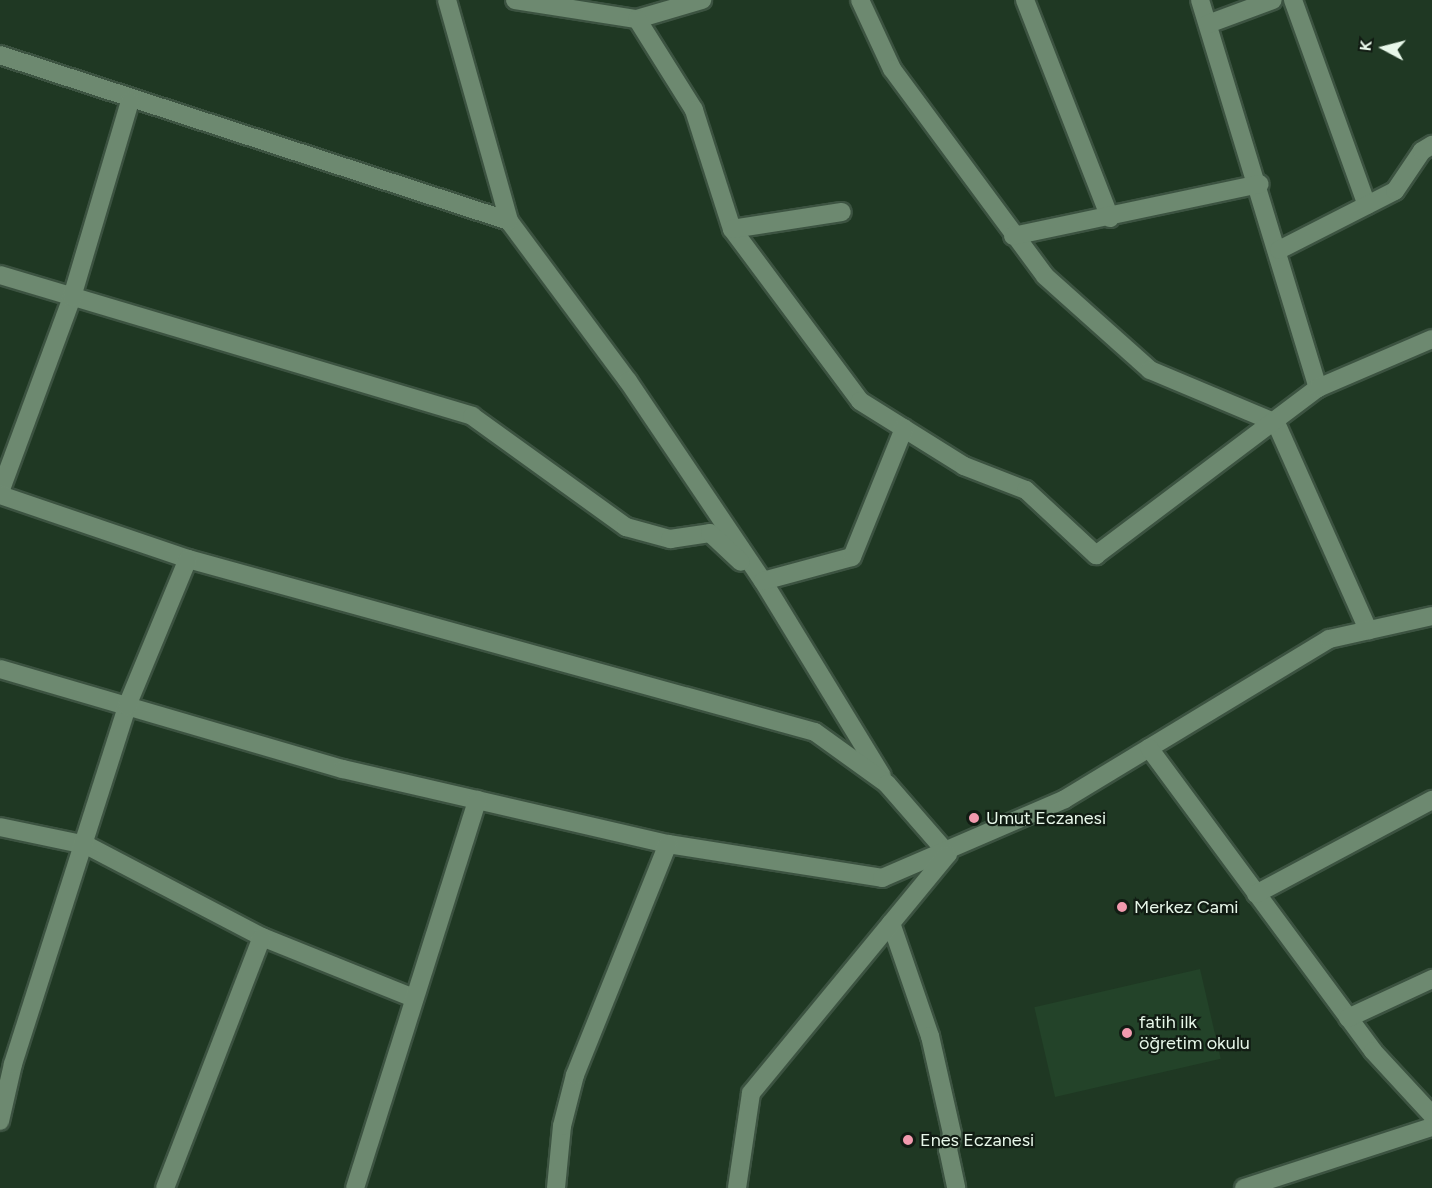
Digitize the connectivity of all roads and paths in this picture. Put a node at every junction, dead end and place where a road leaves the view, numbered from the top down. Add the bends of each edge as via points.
1 (447, 0) edge
2 (515, 0) edge
3 (702, 0) edge
4 (860, 0) edge
5 (1025, 0) edge
6 (1200, 0) edge
7 (1273, 0) edge
8 (1293, 0) edge
9 (637, 19) junction
10 (1208, 24) junction
11 (0, 55) edge
12 (130, 101) junction
13 (1432, 145) edge
14 (1260, 184) junction
15 (1367, 205) junction
16 (842, 212) dead end
17 (1110, 218) junction
18 (509, 220) junction
19 (732, 229) junction
20 (1013, 236) junction
21 (1279, 250) junction
22 (0, 275) edge
23 (72, 297) junction
24 (1432, 339) edge
25 (1318, 388) junction
26 (1276, 423) junction
27 (904, 428) junction
28 (0, 493) edge
29 (188, 559) junction
30 (763, 581) junction
31 (1432, 616) edge
32 (1368, 630) junction
33 (0, 669) edge
34 (127, 706) junction
35 (1149, 748) junction
36 (886, 784) junction
37 (477, 800) junction
38 (1432, 800) edge
39 (0, 827) edge
40 (668, 844) junction
41 (86, 845) junction
42 (948, 854) junction
43 (1256, 894) junction
44 (891, 923) junction
45 (262, 937) junction
46 (1432, 979) edge
47 (414, 998) junction
48 (1348, 1018) junction
49 (1432, 1115) edge
50 (0, 1121) edge
51 (1432, 1127) edge
52 (165, 1188) edge
53 (355, 1188) edge
54 (556, 1188) edge
55 (737, 1188) edge
56 (956, 1188) edge
57 (1245, 1188) edge

1 - 18 street
2 - 9 street
3 - 9 street
4 - 20 street via 892,69
5 - 17 street
6 - 10 street
7 - 10 street
8 - 15 street
9 - 19 street via 694,110
10 - 14 street
11 - 12 street
12 - 18 street
12 - 23 street
13 - 15 street via 1422,150 1395,190
14 - 17 street
14 - 21 street
15 - 21 street
16 - 19 street
17 - 20 street
18 - 30 street via 628,381
19 - 27 street via 860,401
20 - 26 street via 1045,276 1150,370
21 - 25 street
22 - 23 street
23 - 28 street
23 - 30 street via 472,416 626,527 670,539 710,533
24 - 25 street
25 - 26 street
26 - 27 street via 1096,555 1026,490 964,466
26 - 32 street
27 - 30 street via 852,557
28 - 29 street
29 - 34 street
29 - 36 street via 815,732
30 - 36 street
31 - 32 street
32 - 35 street via 1329,639
33 - 34 street
34 - 37 street via 343,769
34 - 41 street
35 - 42 street via 1065,799
35 - 43 street
36 - 42 street
37 - 40 street
37 - 47 street
38 - 43 street
39 - 41 street
40 - 42 street via 882,878
40 - 54 street via 574,1075 561,1126
41 - 45 street
41 - 50 street via 13,1064
42 - 44 street
43 - 48 street
44 - 55 street via 751,1093
44 - 56 street via 930,1036 952,1134 948,1149
45 - 47 street
45 - 52 street
46 - 48 street
47 - 53 street
48 - 49 street
51 - 57 street

